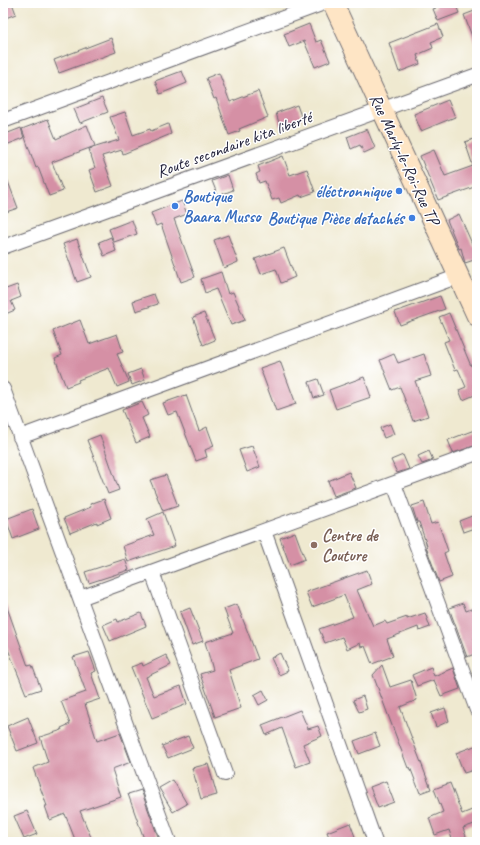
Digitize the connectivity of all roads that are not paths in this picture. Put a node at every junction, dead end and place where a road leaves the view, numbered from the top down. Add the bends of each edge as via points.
1 (324, 3) edge
2 (333, 3) edge
3 (477, 75) edge
4 (382, 109) junction
5 (3, 121) edge
6 (3, 247) edge
7 (459, 276) junction
8 (477, 316) edge
9 (3, 389) edge
10 (20, 437) junction
11 (477, 453) edge
12 (394, 484) junction
13 (264, 531) junction
14 (152, 572) junction
15 (80, 598) junction
16 (477, 710) edge
17 (225, 774) dead end
18 (169, 842) edge
19 (375, 842) edge

1 - 5 street
2 - 4 street, Rue Marly-le-Roi-Rue TP
3 - 4 street, Route secondaire kita liberté
4 - 6 street, Route secondaire kita liberté
4 - 7 street, Rue Marly-le-Roi-Rue TP
7 - 8 street, Rue Marly-le-Roi-Rue TP
7 - 10 street
9 - 10 street
10 - 15 street
11 - 12 street
12 - 13 street
12 - 16 street
13 - 14 street
13 - 19 street
14 - 15 street
14 - 17 street
15 - 18 street

